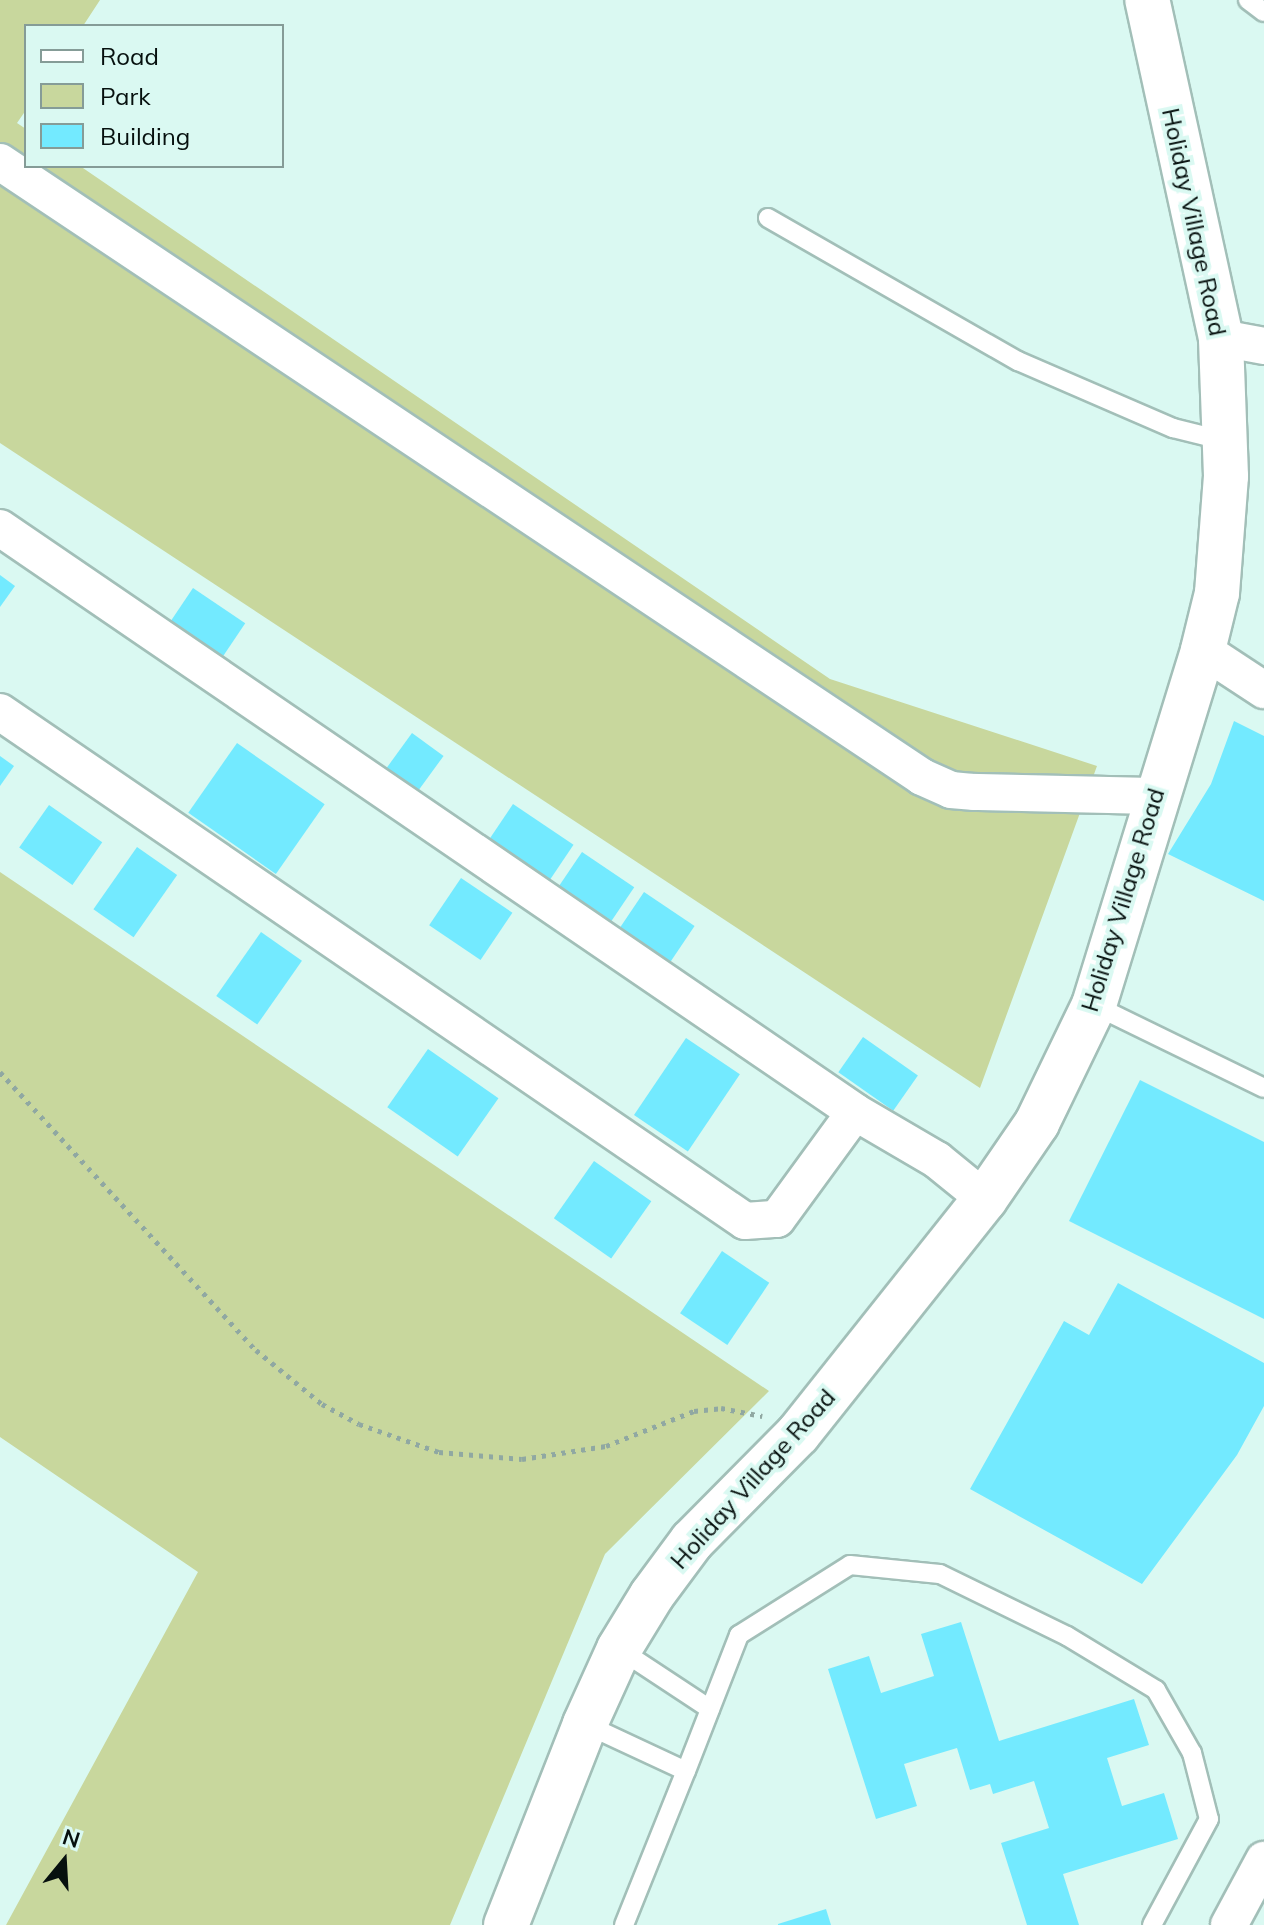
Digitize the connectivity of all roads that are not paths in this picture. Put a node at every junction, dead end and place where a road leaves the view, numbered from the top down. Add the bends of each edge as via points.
1 (1147, 0) edge
2 (1248, 0) edge
3 (1264, 12) edge
4 (0, 162) edge
5 (768, 218) dead end
6 (1221, 338) junction
7 (1264, 346) edge
8 (1225, 441) junction
9 (0, 528) edge
10 (1203, 650) junction
11 (1264, 690) edge
12 (0, 712) edge
13 (1156, 796) junction
14 (1094, 1005) junction
15 (1264, 1088) edge
16 (855, 1112) junction
17 (985, 1199) junction
18 (619, 1649) junction
19 (710, 1709) junction
20 (585, 1724) junction
21 (686, 1771) junction
22 (1264, 1860) edge
23 (506, 1925) edge
24 (624, 1925) edge
25 (1152, 1925) edge
26 (1229, 1925) edge

1 - 6 street, Holiday Village Road
2 - 3 lane
4 - 13 street via 922,777 963,791
5 - 8 lane via 1018,361 1173,428
6 - 7 street
6 - 8 street, Holiday Village Road
8 - 10 street, Holiday Village Road via 1217,593
9 - 16 street
10 - 11 street
10 - 13 street, Holiday Village Road
12 - 16 street via 745,1221 777,1219
13 - 14 street, Holiday Village Road
14 - 15 lane
14 - 17 street, Holiday Village Road via 1037,1123
16 - 17 street via 937,1160
17 - 18 street, Holiday Village Road via 798,1434 692,1541
18 - 19 lane
18 - 20 street, Holiday Village Road
19 - 21 lane
19 - 25 lane via 739,1635 850,1565 940,1574 1067,1636 1156,1690 1192,1753 1209,1819
20 - 21 lane
20 - 23 street, Holiday Village Road
21 - 24 lane
22 - 26 street

